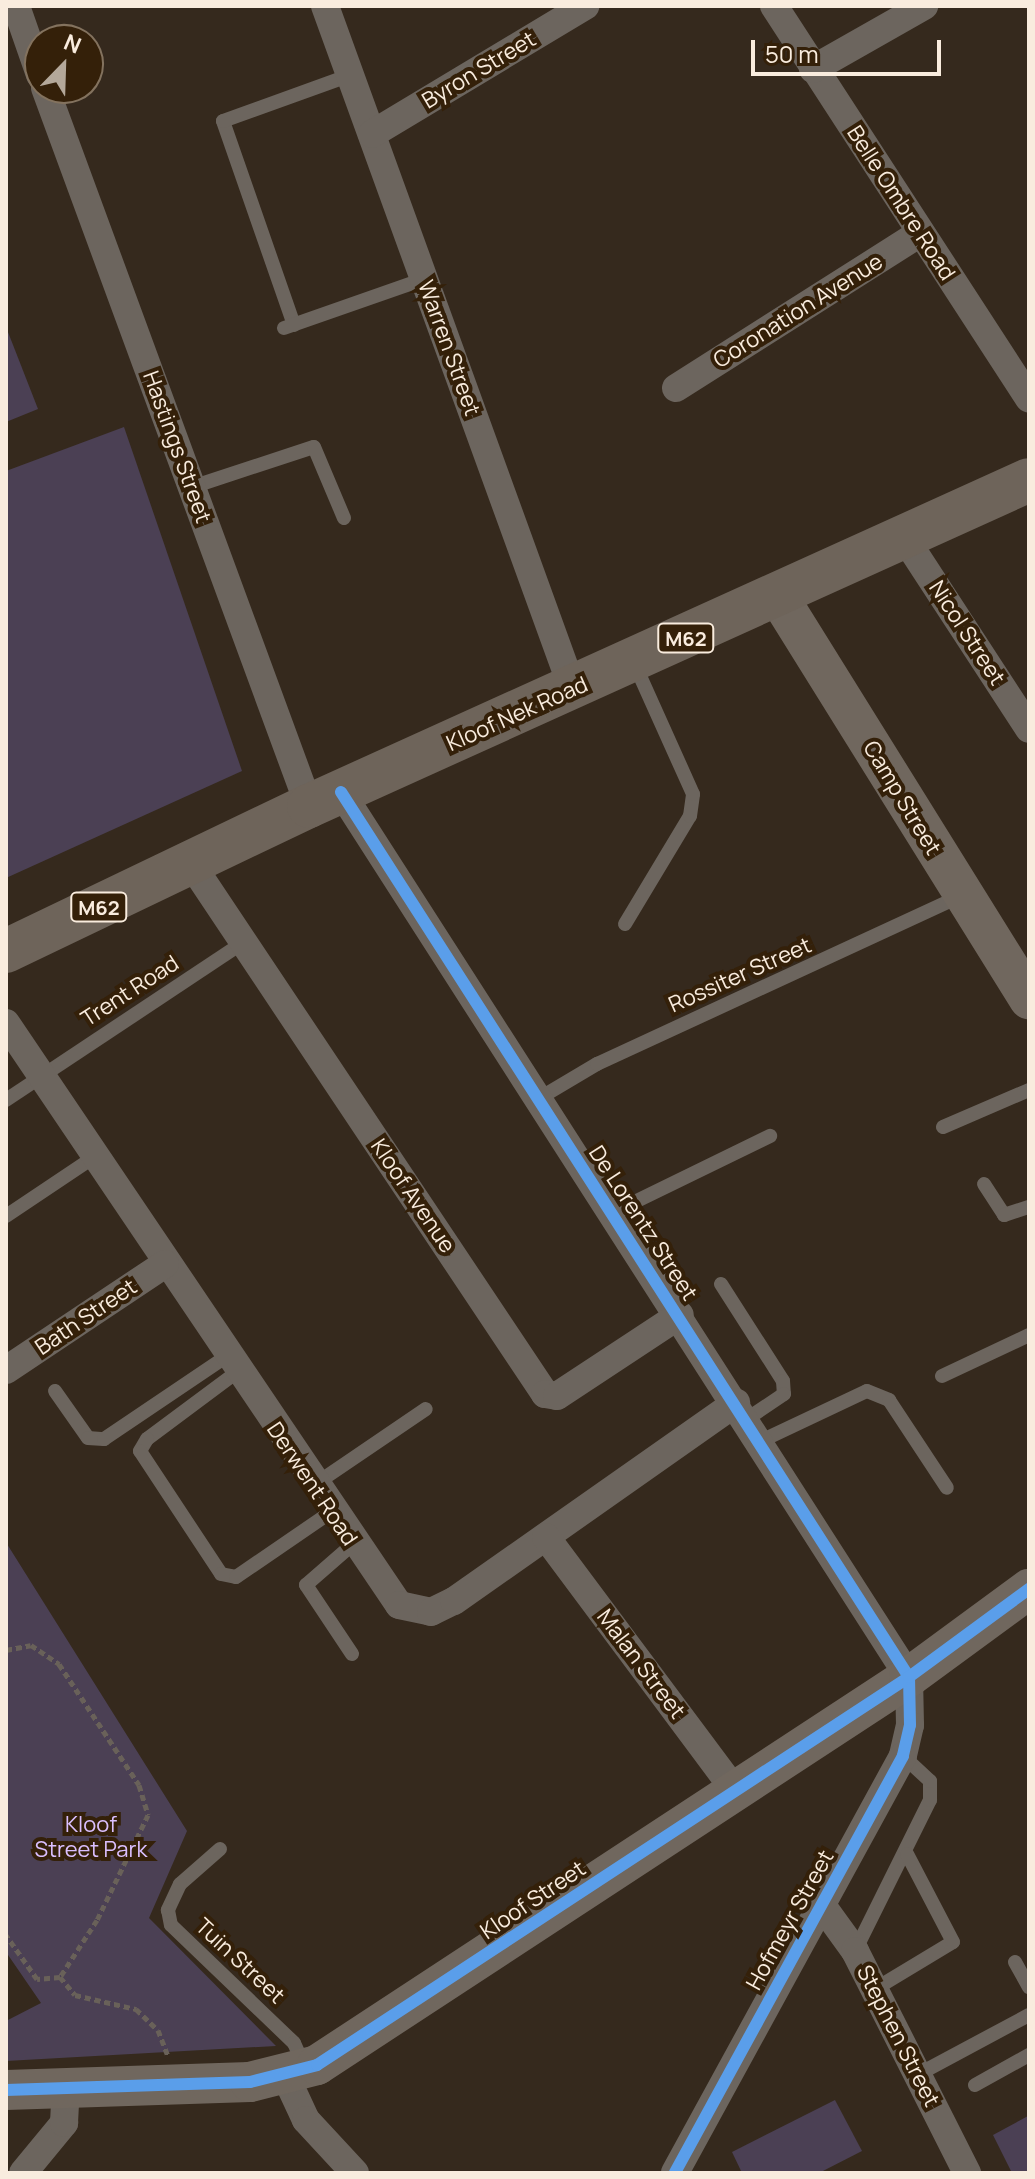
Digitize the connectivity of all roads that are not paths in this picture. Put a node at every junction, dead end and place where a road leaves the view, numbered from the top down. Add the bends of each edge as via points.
1 (16, 6) edge
2 (325, 6) edge
3 (585, 6) edge
4 (774, 6) edge
5 (924, 6) edge
6 (24, 29) edge
7 (813, 69) junction
8 (351, 75) junction
9 (51, 104) edge
10 (372, 134) junction
11 (920, 233) junction
12 (424, 279) junction
13 (676, 388) dead end
14 (1029, 399) edge
15 (1029, 480) edge
16 (192, 487) junction
17 (344, 518) dead end
18 (904, 537) junction
19 (778, 596) junction
20 (634, 662) junction
21 (573, 690) junction
22 (1029, 729) edge
23 (325, 799) junction
24 (192, 865) junction
25 (962, 895) junction
26 (625, 924) dead end
27 (244, 942) junction
28 (6, 951) edge
29 (1029, 999) edge
30 (6, 1023) edge
31 (40, 1077) junction
32 (1029, 1090) edge
33 (538, 1099) junction
34 (6, 1100) edge
35 (943, 1127) dead end
36 (770, 1136) dead end
37 (94, 1157) junction
38 (984, 1184) dead end
39 (1029, 1207) edge
40 (612, 1213) junction
41 (6, 1216) edge
42 (165, 1264) junction
43 (721, 1284) dead end
44 (680, 1315) junction
45 (1029, 1335) edge
46 (232, 1364) junction
47 (6, 1370) edge
48 (942, 1376) dead end
49 (55, 1391) dead end
50 (426, 1409) dead end
51 (748, 1421) junction
52 (314, 1486) junction
53 (947, 1488) dead end
54 (331, 1512) junction
55 (546, 1537) junction
56 (353, 1544) junction
57 (1029, 1589) edge
58 (352, 1654) dead end
59 (909, 1677) junction
60 (903, 1756) junction
61 (735, 1791) junction
62 (220, 1849) dead end
63 (907, 1854) junction
64 (821, 1904) junction
65 (855, 1951) junction
66 (1015, 1962) dead end
67 (1029, 1987) edge
68 (875, 1989) junction
69 (1029, 2015) edge
70 (1029, 2055) edge
71 (296, 2073) junction
72 (917, 2075) junction
73 (975, 2085) dead end
74 (66, 2088) junction
75 (6, 2090) edge
76 (23, 2173) edge
77 (355, 2173) edge
78 (675, 2173) edge
79 (967, 2173) edge

1 - 6 street
2 - 8 street, Warren Street
3 - 10 street, Byron Street
4 - 7 street, Belle Ombre Road
5 - 7 street
7 - 11 street, Belle Ombre Road
8 - 10 street, Warren Street
8 - 12 lane via 223,121 289,327
9 - 16 street, Hastings Street
10 - 12 street, Warren Street
11 - 13 street, Coronation Avenue
11 - 14 street, Belle Ombre Road
12 - 21 street, Warren Street
15 - 18 main road, Kloof Nek Road / M62
16 - 17 lane via 314,447
16 - 23 street, Hastings Street
18 - 19 main road, Kloof Nek Road / M62
18 - 22 street, Nicol Street
19 - 20 main road, Kloof Nek Road / M62
19 - 25 street, Camp Street
20 - 21 main road, Kloof Nek Road / M62
20 - 26 lane via 693,794 690,816
21 - 23 main road, Kloof Nek Road / M62
23 - 24 main road, Kloof Nek Road / M62
23 - 33 street, De Lorentz Street
24 - 27 street, Kloof Avenue
24 - 28 main road, Kloof Nek Road / M62
25 - 29 street, Camp Street
25 - 33 lane, Rossiter Street via 597,1064
27 - 31 lane, Trent Road
27 - 44 street, Kloof Avenue via 545,1394 557,1396
30 - 31 street, Derwent Road
31 - 34 lane, Trent Road
31 - 37 street, Derwent Road
32 - 35 lane
33 - 40 street, De Lorentz Street
36 - 40 lane
37 - 41 lane
37 - 42 street, Derwent Road
38 - 39 lane via 1004,1215
40 - 44 street, De Lorentz Street
42 - 46 street, Derwent Road
42 - 47 street, Bath Street
43 - 51 lane via 783,1381 784,1394
44 - 51 street, De Lorentz Street
45 - 48 lane
46 - 49 lane via 95,1441
46 - 52 street, Derwent Road
46 - 54 lane via 140,1451 212,1561 221,1574 233,1579
50 - 52 lane
51 - 53 lane via 867,1391 898,1410
51 - 55 street, Derwent Road
51 - 59 street, De Lorentz Street
52 - 54 street, Derwent Road
54 - 56 street, Derwent Road
55 - 56 street, Derwent Road via 454,1601 422,1613 393,1600
55 - 61 street, Malan Street
56 - 58 lane via 306,1585
57 - 59 street, Kloof Street
59 - 60 street, Hofmeyr Street via 910,1725
59 - 61 street, Kloof Street
60 - 63 lane via 927,1775 932,1787
60 - 64 street, Hofmeyr Street
61 - 71 street, Kloof Street via 346,2048
62 - 71 lane, Tuin Street via 180,1884 168,1910 171,1925 294,2043
63 - 65 lane
63 - 68 lane via 953,1942
64 - 65 street, Stephen Street
64 - 78 street, Hofmeyr Street
65 - 68 street, Stephen Street
66 - 67 lane
68 - 72 street, Stephen Street
69 - 72 lane
70 - 73 lane
71 - 74 street, Kloof Street
71 - 77 street via 306,2120
72 - 79 street, Stephen Street
74 - 75 street, Kloof Street
74 - 76 street via 64,2123

